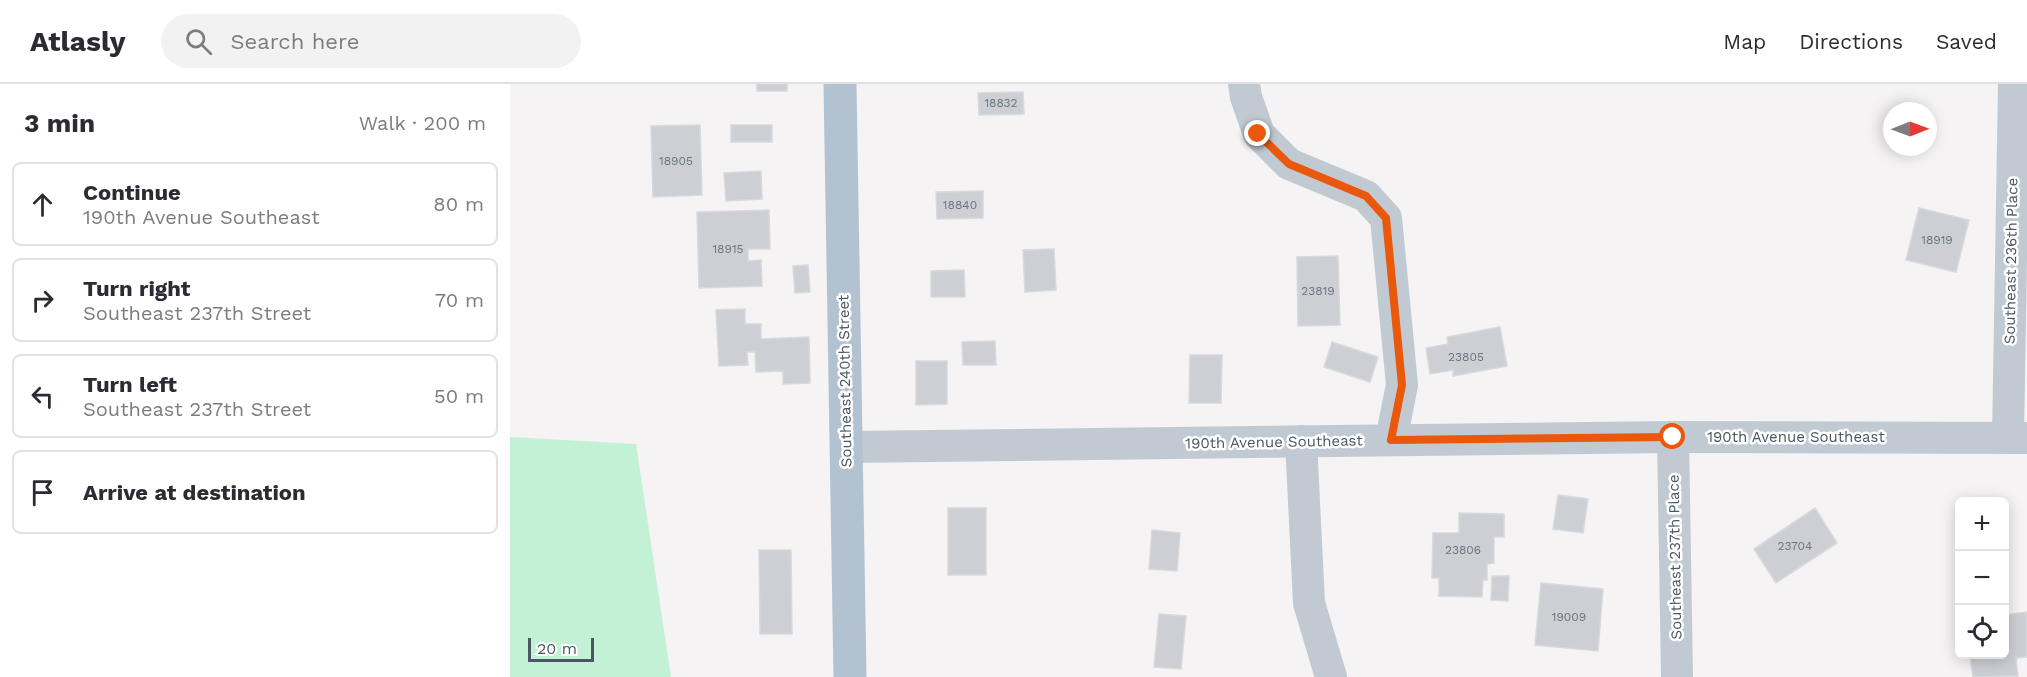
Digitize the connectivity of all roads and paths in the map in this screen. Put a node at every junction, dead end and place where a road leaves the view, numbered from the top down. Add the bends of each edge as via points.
1 (840, 84) edge
2 (1244, 84) edge
3 (2014, 84) edge
4 (1673, 437) junction
5 (2017, 438) edge
6 (1391, 440) junction
7 (1301, 441) junction
8 (846, 447) junction
9 (850, 677) edge
10 (1331, 677) edge
11 (1677, 677) edge

1 - 8 main road, Southeast 240th Street
2 - 6 street via 1258,134 1289,164 1366,196 1386,218 1402,385
3 - 5 street, Southeast 236th Place
4 - 5 street, 190th Avenue Southeast
4 - 6 street, 190th Avenue Southeast
4 - 11 street, Southeast 237th Place
6 - 7 street, 190th Avenue Southeast
7 - 8 street, 190th Avenue Southeast
7 - 10 street via 1309,603
8 - 9 main road, Southeast 240th Street

